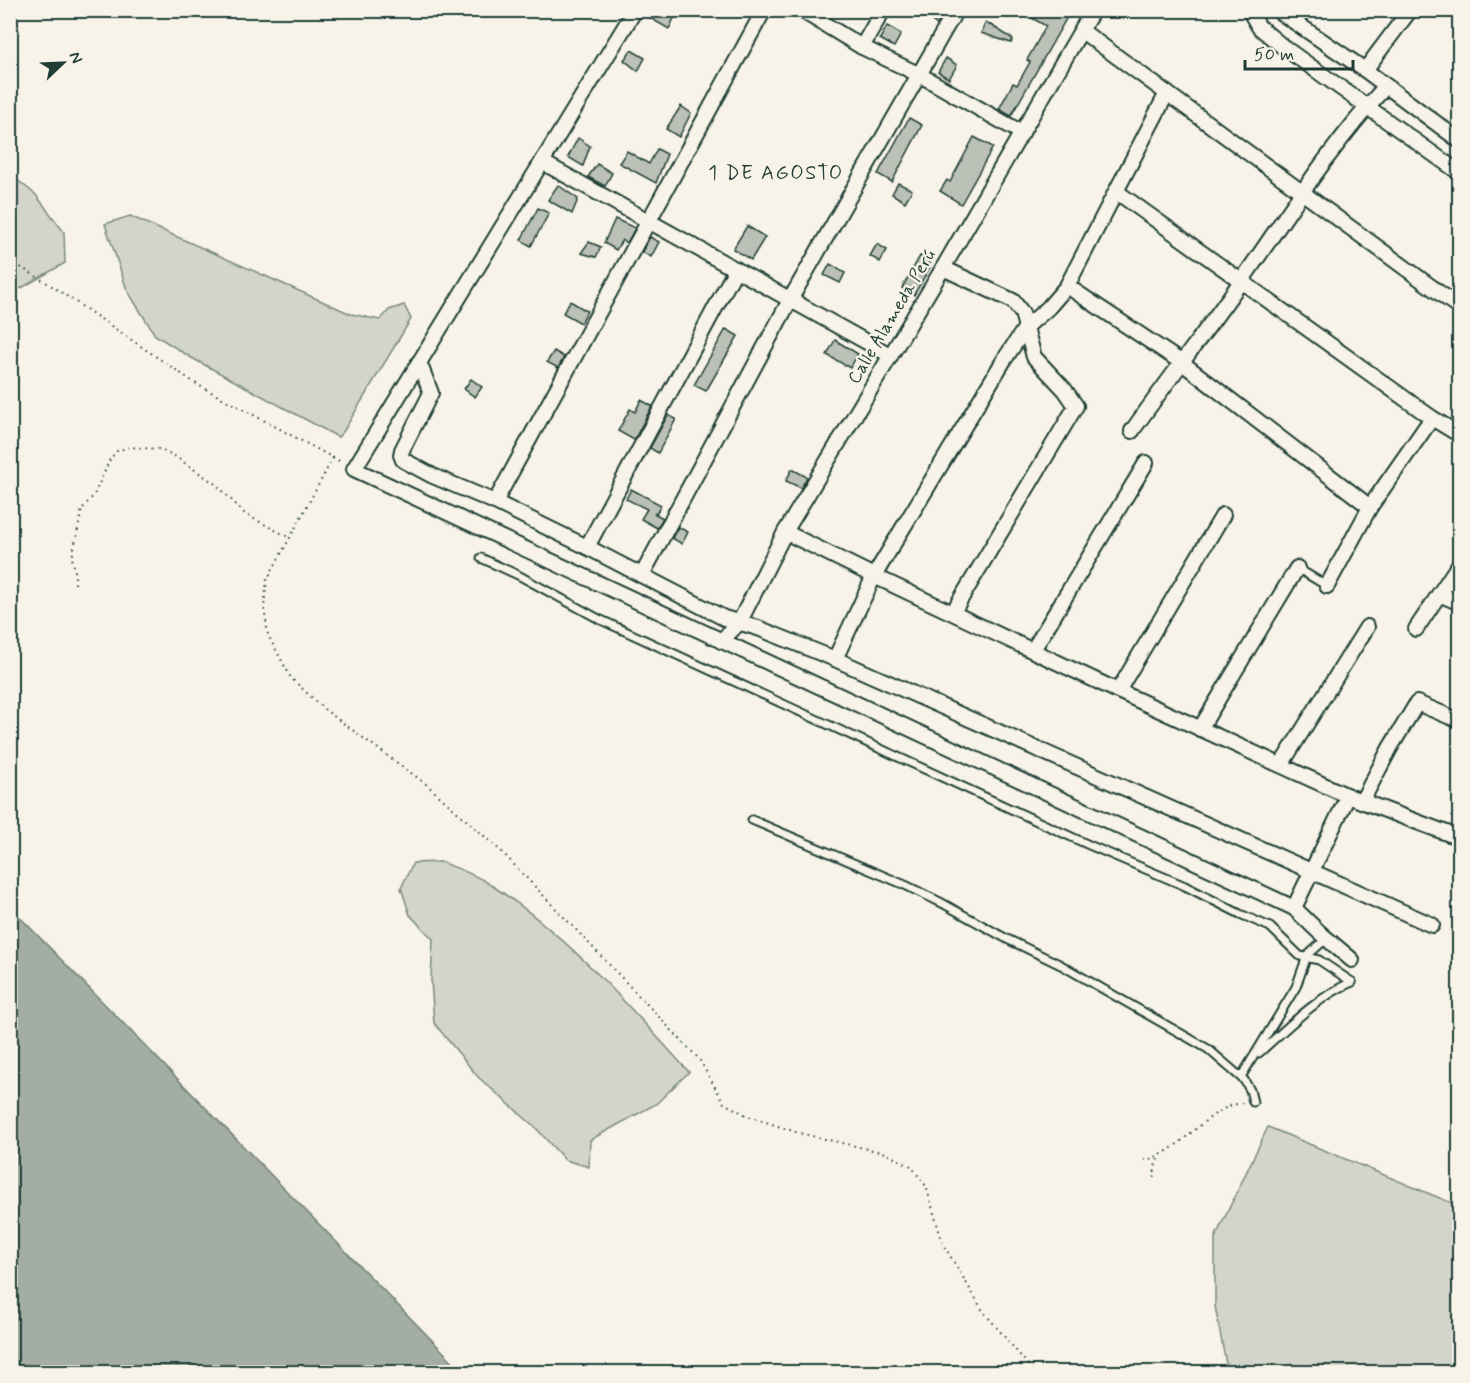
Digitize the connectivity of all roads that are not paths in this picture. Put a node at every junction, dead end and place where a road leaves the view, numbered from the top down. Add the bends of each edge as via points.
1 (635, 10) edge
2 (764, 10) edge
3 (801, 10) edge
4 (883, 10) edge
5 (956, 10) edge
6 (1093, 10) edge
7 (1249, 10) edge
8 (1277, 10) edge
9 (1410, 10) edge
10 (1082, 31) junction
11 (862, 47) junction
12 (1365, 70) junction
13 (920, 75) junction
14 (1386, 86) junction
15 (1167, 93) junction
16 (1365, 107) junction
17 (1022, 133) junction
18 (1460, 141) edge
19 (542, 162) junction
20 (1460, 173) edge
21 (1302, 191) junction
22 (1117, 192) junction
23 (648, 220) junction
24 (943, 268) junction
25 (736, 269) junction
26 (1240, 282) junction
27 (1067, 286) junction
28 (790, 300) junction
29 (1460, 308) edge
30 (1026, 327) junction
31 (890, 355) junction
32 (419, 362) junction
33 (1181, 362) junction
34 (1432, 418) junction
35 (1132, 431) dead end
36 (1460, 435) edge
37 (1146, 463) dead end
38 (495, 502) junction
39 (1370, 507) junction
40 (1223, 515) dead end
41 (785, 532) junction
42 (587, 547) junction
43 (481, 558) dead end
44 (1460, 563) edge
45 (1297, 567) joint
46 (642, 575) junction
47 (874, 576) junction
48 (1327, 586) joint
49 (1439, 594) junction
50 (1460, 603) edge
51 (953, 612) junction
52 (739, 623) junction
53 (1367, 627) dead end
54 (1416, 629) dead end
55 (721, 641) junction
56 (1033, 650) junction
57 (836, 659) junction
58 (1118, 691) junction
59 (1460, 721) edge
60 (1200, 729) junction
61 (1281, 765) junction
62 (1348, 796) junction
63 (1362, 801) junction
64 (752, 820) dead end
65 (1460, 838) edge
66 (1312, 873) junction
67 (1294, 908) junction
68 (1432, 925) dead end
69 (1326, 939) junction
70 (1307, 956) junction
71 (1352, 960) dead end
72 (1251, 1060) junction
73 (1241, 1077) junction
74 (1253, 1102) road end

1 - 19 street
2 - 23 street
3 - 11 street
4 - 11 street
5 - 13 street
6 - 10 street, Calle Alameda Perú
7 - 16 street via 1259,27
8 - 12 street
9 - 12 street
10 - 15 street
10 - 17 street, Calle Alameda Perú
11 - 13 street
12 - 14 street
13 - 17 street
13 - 28 street
14 - 16 street
14 - 18 street
15 - 21 street
15 - 22 street
16 - 20 street
16 - 21 street
17 - 24 street, Calle Alameda Perú
19 - 23 street
19 - 32 street
21 - 26 street
21 - 29 street
22 - 26 street
22 - 27 street
23 - 25 street
23 - 38 street
24 - 30 street via 1013,301
24 - 31 street, Calle Alameda Perú
25 - 28 street
25 - 42 street
26 - 33 street
26 - 34 street
27 - 30 street
27 - 33 street
28 - 31 street
28 - 46 street
30 - 47 street
30 - 51 street via 1034,357 1076,406
31 - 41 street, Calle Alameda Perú
32 - 38 street via 431,393 402,450 403,460
32 - 55 street via 354,469
33 - 35 street
33 - 39 street
34 - 36 street
34 - 39 street
37 - 56 street
38 - 42 street
39 - 48 street
40 - 58 street
41 - 47 street
41 - 52 street, Calle Alameda Perú
42 - 46 street
43 - 70 lane via 599,619 1185,886 1270,927 1300,956
44 - 49 street
45 - 48 lane
45 - 60 street
46 - 52 street
47 - 51 street
47 - 57 street
49 - 50 street
49 - 54 street
51 - 56 street
52 - 55 street, Calle Alameda Perú
52 - 57 street
53 - 61 street
55 - 67 street
56 - 58 street
57 - 66 street
58 - 60 street
59 - 63 street via 1417,703
60 - 61 street
61 - 62 street
62 - 63 street
62 - 66 street
63 - 65 street
64 - 73 lane via 905,885 1061,965 1208,1049
66 - 67 street
66 - 68 street
67 - 69 street
69 - 70 lane
69 - 71 street
70 - 72 lane via 1296,987
70 - 72 lane via 1352,982 1331,993
72 - 73 lane
73 - 74 lane

